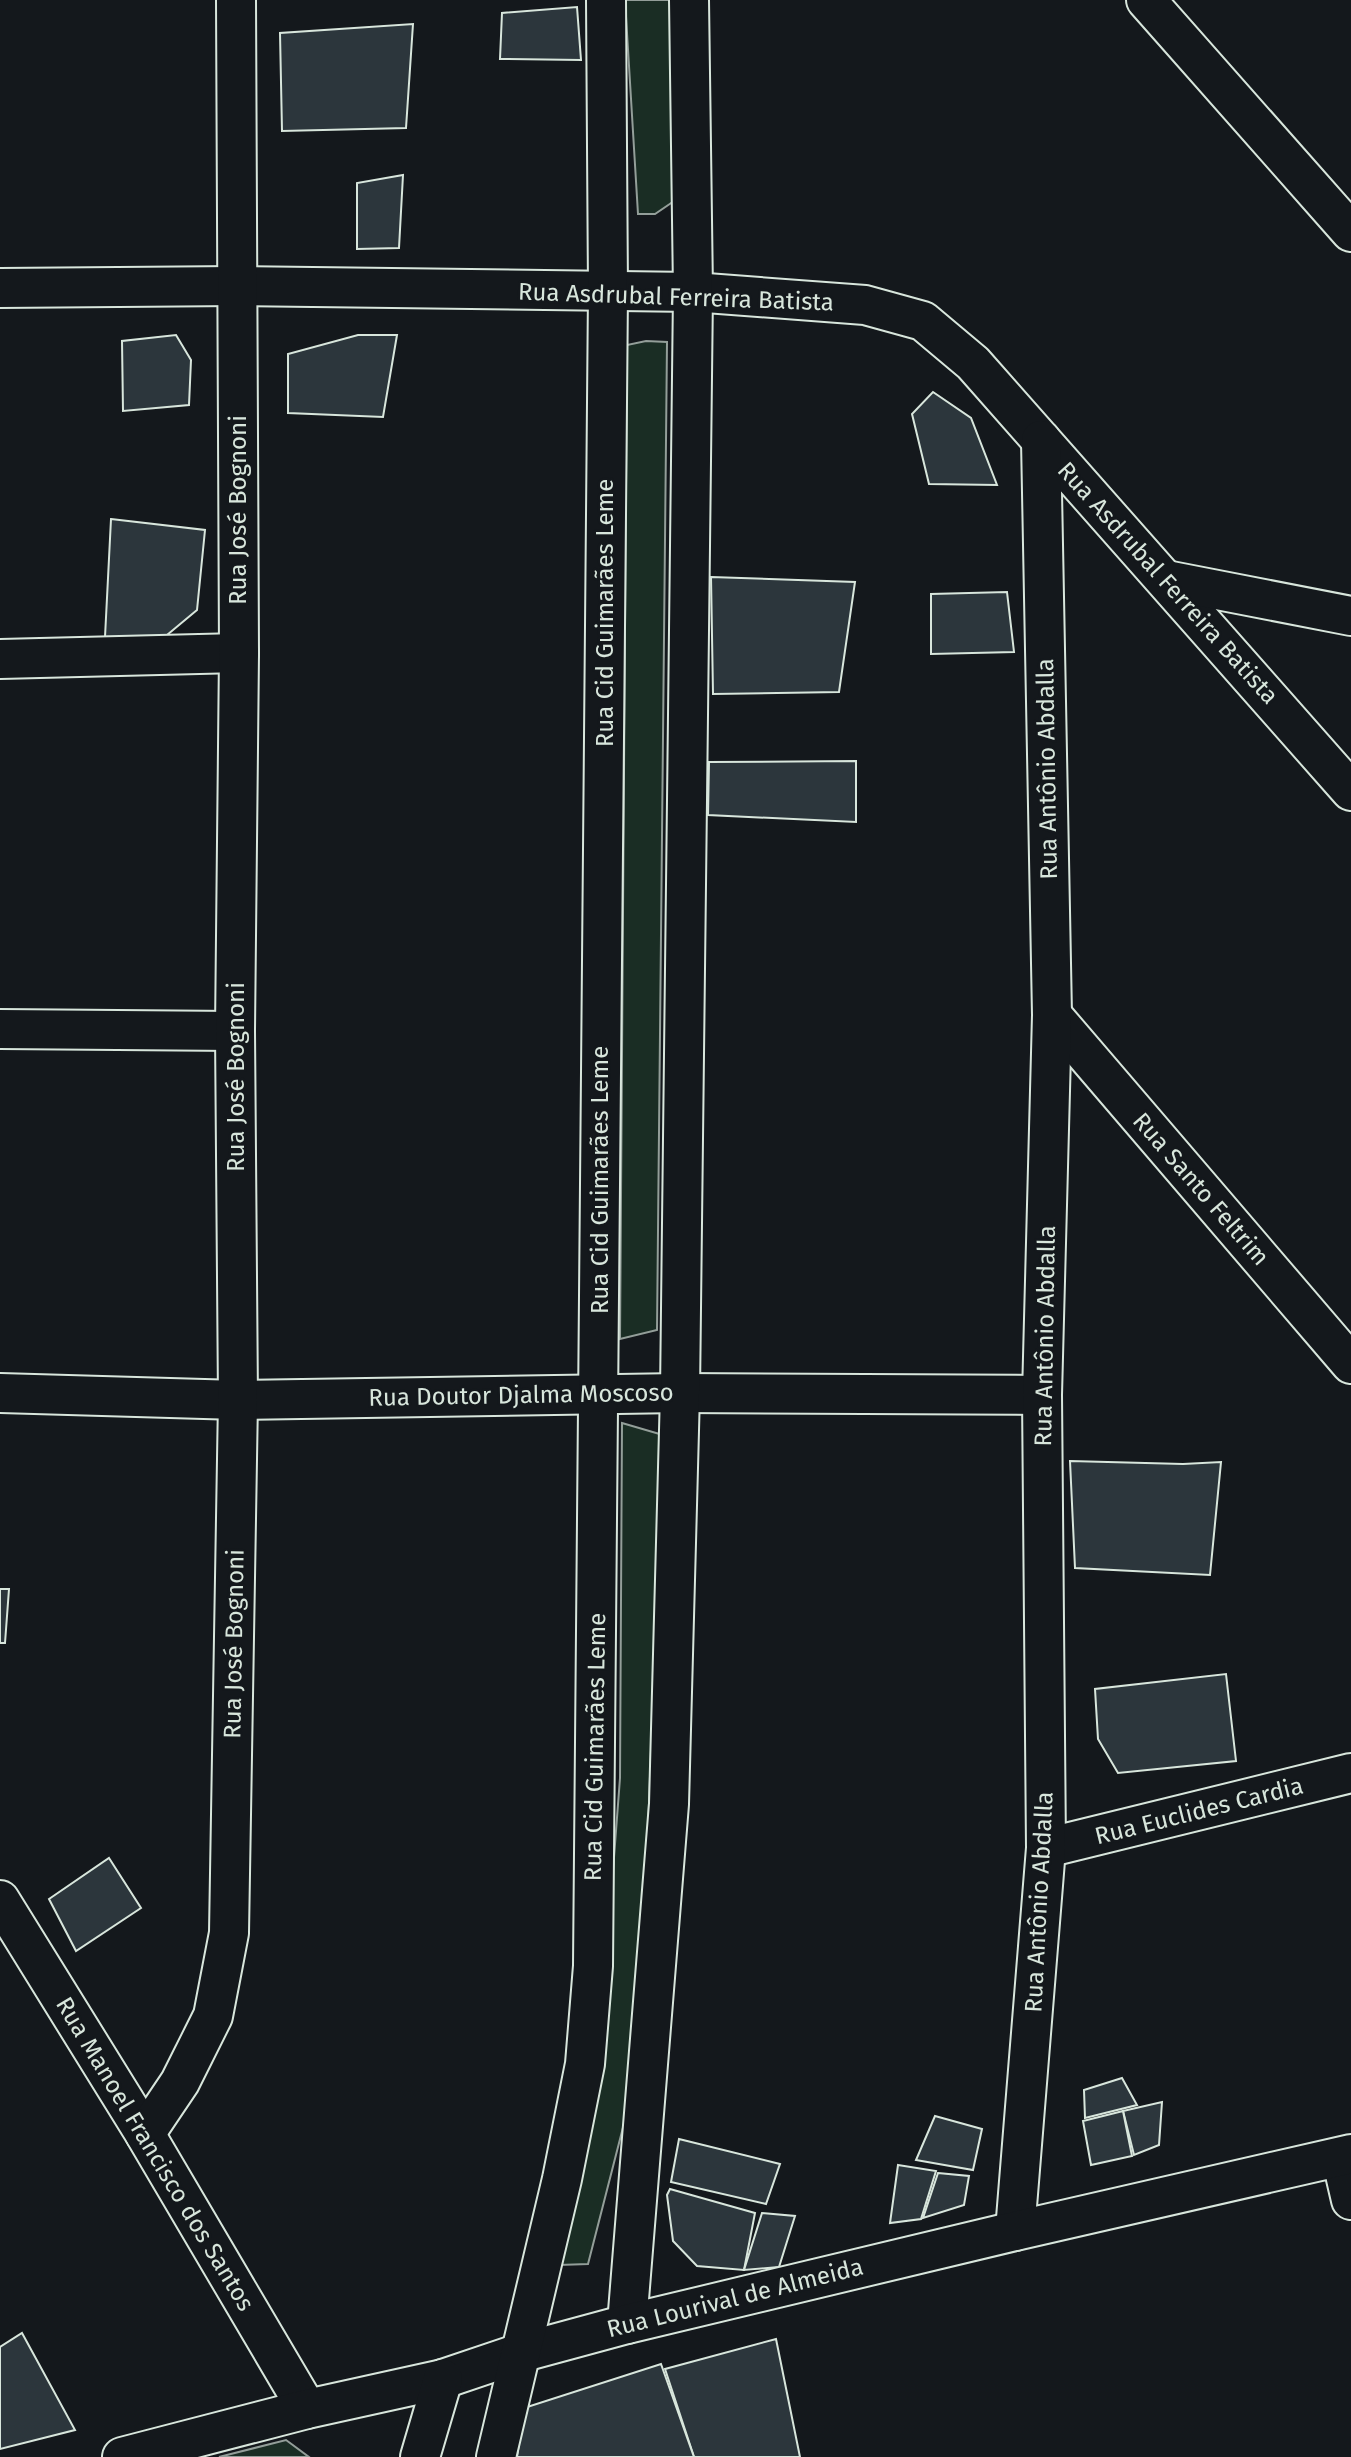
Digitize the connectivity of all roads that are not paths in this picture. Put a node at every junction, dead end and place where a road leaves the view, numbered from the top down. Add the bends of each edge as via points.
1 (236, 0) edge
2 (606, 0) edge
3 (689, 0) edge
4 (1146, 0) edge
5 (1351, 232) edge
6 (236, 286) junction
7 (0, 288) edge
8 (608, 291) junction
9 (693, 292) junction
10 (1041, 440) junction
11 (1166, 580) junction
12 (1351, 616) edge
13 (239, 653) junction
14 (0, 659) edge
15 (1351, 791) edge
16 (1052, 1015) junction
17 (0, 1029) edge
18 (235, 1031) junction
19 (1351, 1364) edge
20 (0, 1393) edge
21 (680, 1393) junction
22 (1042, 1395) junction
23 (598, 1396) junction
24 (238, 1400) junction
25 (1351, 1773) edge
26 (1046, 1848) junction
27 (0, 1900) edge
28 (145, 2134) junction
29 (1346, 2156) edge
30 (1351, 2200) edge
31 (1015, 2231) junction
32 (627, 2324) junction
33 (520, 2353) junction
34 (443, 2379) junction
35 (307, 2409) junction
36 (122, 2457) edge
37 (419, 2457) edge
38 (496, 2457) edge

1 - 6 street, Rua José Bognoni
2 - 8 street, Rua Cid Guimarães Leme
3 - 9 street
4 - 5 street
6 - 7 street, Rua Asdrubal Ferreira Batista
6 - 8 street, Rua Asdrubal Ferreira Batista
6 - 13 street, Rua José Bognoni
8 - 9 street, Rua Asdrubal Ferreira Batista
8 - 23 street, Rua Cid Guimarães Leme
9 - 10 street, Rua Asdrubal Ferreira Batista via 865,305 923,321 973,363
9 - 21 street
10 - 11 street, Rua Asdrubal Ferreira Batista
10 - 16 street, Rua Antônio Abdalla
11 - 12 street
11 - 15 street, Rua Asdrubal Ferreira Batista
13 - 14 street
13 - 18 street, Rua José Bognoni
16 - 19 street, Rua Santo Feltrim
16 - 22 street, Rua Antônio Abdalla
17 - 18 street
18 - 24 street, Rua José Bognoni
20 - 24 street, Rua Doutor Djalma Moscoso
21 - 22 street, Rua Doutor Djalma Moscoso
21 - 23 street, Rua Doutor Djalma Moscoso
21 - 32 street via 669,1804
22 - 26 street, Rua Antônio Abdalla
23 - 24 street, Rua Doutor Djalma Moscoso
23 - 33 street, Rua Cid Guimarães Leme via 591,1991 582,2077 562,2179
24 - 28 street, Rua José Bognoni via 229,1933 213,2016 180,2082
25 - 26 street, Rua Euclides Cardia
26 - 31 street, Rua Antônio Abdalla
27 - 28 street, Rua Manoel Francisco dos Santos
28 - 35 street, Rua Manoel Francisco dos Santos
29 - 30 street
29 - 31 street, Rua Lourival de Almeida
31 - 32 street, Rua Lourival de Almeida
32 - 33 street, Rua Lourival de Almeida
33 - 34 street, Rua Lourival de Almeida
33 - 38 street, Rua Cid Guimarães Leme
34 - 35 street, Rua Lourival de Almeida
34 - 37 street
35 - 36 street, Rua Lourival de Almeida

